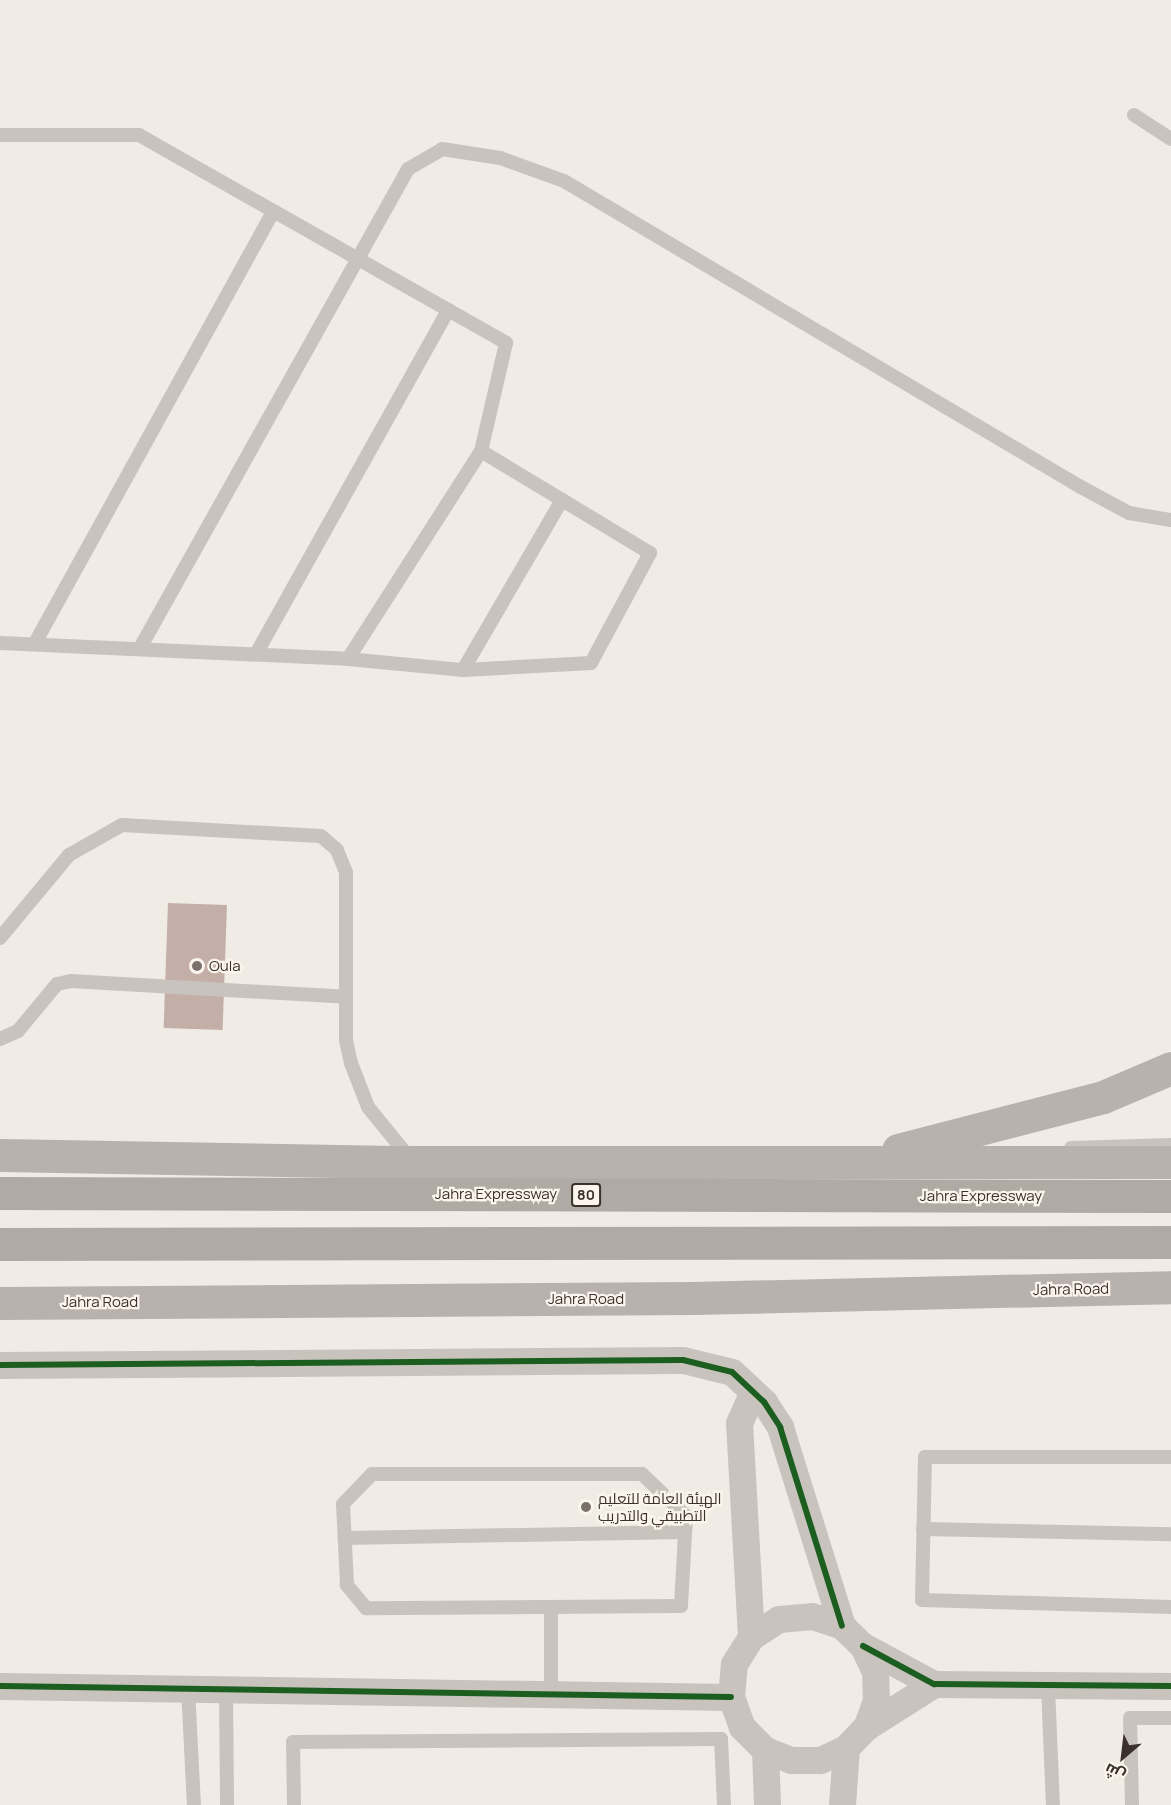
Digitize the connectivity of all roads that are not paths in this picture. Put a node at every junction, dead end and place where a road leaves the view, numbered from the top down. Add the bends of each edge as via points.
1 (1134, 115) dead end
2 (0, 135) edge
3 (1171, 139) edge
4 (273, 211) junction
5 (360, 260) junction
6 (448, 310) junction
7 (480, 451) junction
8 (562, 500) junction
9 (1171, 520) edge
10 (0, 643) edge
11 (36, 644) junction
12 (140, 648) junction
13 (256, 654) junction
14 (348, 658) junction
15 (463, 670) junction
16 (0, 938) edge
17 (346, 997) junction
18 (0, 1039) edge
19 (1171, 1068) edge
20 (1171, 1145) edge
21 (0, 1155) edge
22 (864, 1161) junction
23 (414, 1162) junction
24 (1028, 1162) junction
25 (1171, 1162) edge
26 (0, 1193) edge
27 (1171, 1196) edge
28 (1171, 1242) edge
29 (0, 1244) edge
30 (1171, 1287) edge
31 (0, 1303) edge
32 (0, 1365) edge
33 (752, 1394) junction
34 (1171, 1457) edge
35 (923, 1529) junction
36 (685, 1532) junction
37 (1171, 1534) edge
38 (345, 1538) junction
39 (551, 1607) junction
40 (1171, 1607) edge
41 (842, 1626) junction
42 (751, 1637) junction
43 (863, 1646) junction
44 (934, 1684) junction
45 (0, 1686) edge
46 (1171, 1686) edge
47 (1048, 1687) junction
48 (188, 1688) junction
49 (226, 1688) junction
50 (551, 1692) junction
51 (731, 1697) junction
52 (1171, 1718) edge
53 (866, 1727) junction
54 (846, 1748) junction
55 (765, 1750) junction
56 (194, 1805) edge
57 (227, 1805) edge
58 (294, 1805) edge
59 (724, 1805) edge
60 (766, 1805) edge
61 (842, 1805) edge
62 (1053, 1805) edge
63 (1132, 1805) edge

1 - 3 lane
2 - 4 lane via 139,135
4 - 5 lane
4 - 11 lane
5 - 6 lane
5 - 9 lane via 408,169 442,149 500,158 564,181 1129,513
5 - 12 lane
6 - 7 lane via 506,343
6 - 13 lane
7 - 8 lane
7 - 14 lane
8 - 15 lane
8 - 15 lane via 650,553 591,663
10 - 11 lane
11 - 12 lane
12 - 13 lane
13 - 14 lane
14 - 15 lane
16 - 17 lane via 69,855 122,825 321,836 337,850 346,872
17 - 18 lane via 71,981 57,984 18,1031
17 - 23 lane via 346,1040 358,1086 381,1127
19 - 22 main road via 1103,1097
20 - 24 lane via 1082,1146
21 - 23 main road
22 - 23 main road
22 - 24 main road
24 - 25 main road
26 - 27 highway, Jahra Expressway / 80
28 - 29 highway
30 - 31 main road, Jahra Road via 704,1298
32 - 33 street via 682,1360 732,1372
33 - 41 street via 780,1427
33 - 42 street via 739,1423
34 - 35 lane via 925,1457
35 - 37 lane
35 - 40 lane via 922,1600
36 - 38 lane
36 - 38 lane via 686,1516 642,1474 372,1474 343,1504
36 - 39 lane via 681,1606
38 - 39 lane via 347,1585 366,1608
39 - 50 lane
41 - 42 street via 812,1616 779,1619
41 - 43 street
42 - 51 street via 734,1664
43 - 44 street
43 - 53 street via 875,1672 876,1700
44 - 47 street
44 - 53 street
45 - 48 street
46 - 47 street
47 - 62 lane
48 - 49 street
48 - 56 lane
49 - 50 street
49 - 57 lane
50 - 51 street
51 - 55 street via 742,1727
52 - 63 lane via 1130,1719
53 - 54 street
54 - 55 street via 820,1760 791,1760
54 - 61 street
55 - 60 street
58 - 59 lane via 293,1742 721,1739

